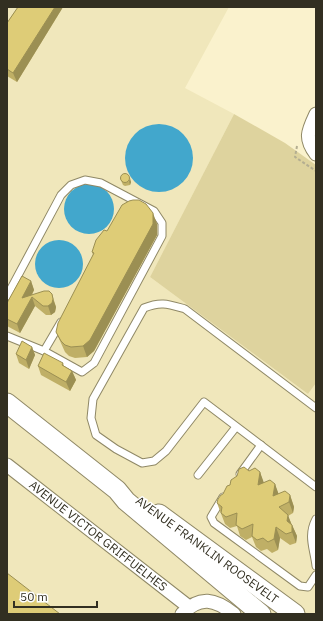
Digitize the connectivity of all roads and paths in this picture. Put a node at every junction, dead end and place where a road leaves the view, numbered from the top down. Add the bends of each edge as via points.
1 (316, 114) edge
2 (316, 154) edge
3 (7, 296) edge
4 (64, 317) edge
5 (7, 336) edge
6 (44, 351) junction
7 (7, 403) edge
8 (316, 408) edge
9 (236, 427) junction
10 (261, 445) junction
11 (7, 465) edge
12 (198, 475) dead end
13 (233, 483) edge
14 (316, 487) edge
15 (117, 490) junction
16 (229, 490) edge
17 (316, 519) edge
18 (316, 566) edge
19 (316, 575) edge
20 (185, 610) edge
21 (234, 614) edge
22 (261, 614) edge
23 (295, 614) edge

1 - 2 street via 308,131 309,145
3 - 6 lane via 62,195 72,185 85,180 101,183 129,203 154,211 162,223 162,236 94,363 82,372
4 - 6 lane
5 - 6 lane
7 - 15 main road, AVENUE FRANKLIN ROOSEVELT
8 - 9 lane via 184,309 155,303 144,308 93,400 91,418 96,434 116,449 142,463 154,461 166,451 204,402
9 - 10 lane
9 - 12 lane
10 - 13 lane
10 - 14 lane
11 - 20 street, AVENUE VICTOR GRIFFUELHES
15 - 22 main road, AVENUE FRANKLIN ROOSEVELT via 126,501
15 - 23 main road, AVENUE FRANKLIN ROOSEVELT via 131,494
16 - 19 lane via 210,517 214,523 300,586 308,587
17 - 18 lane via 311,543
20 - 21 street, AVENUE VICTOR GRIFFUELHES via 204,600 224,605

